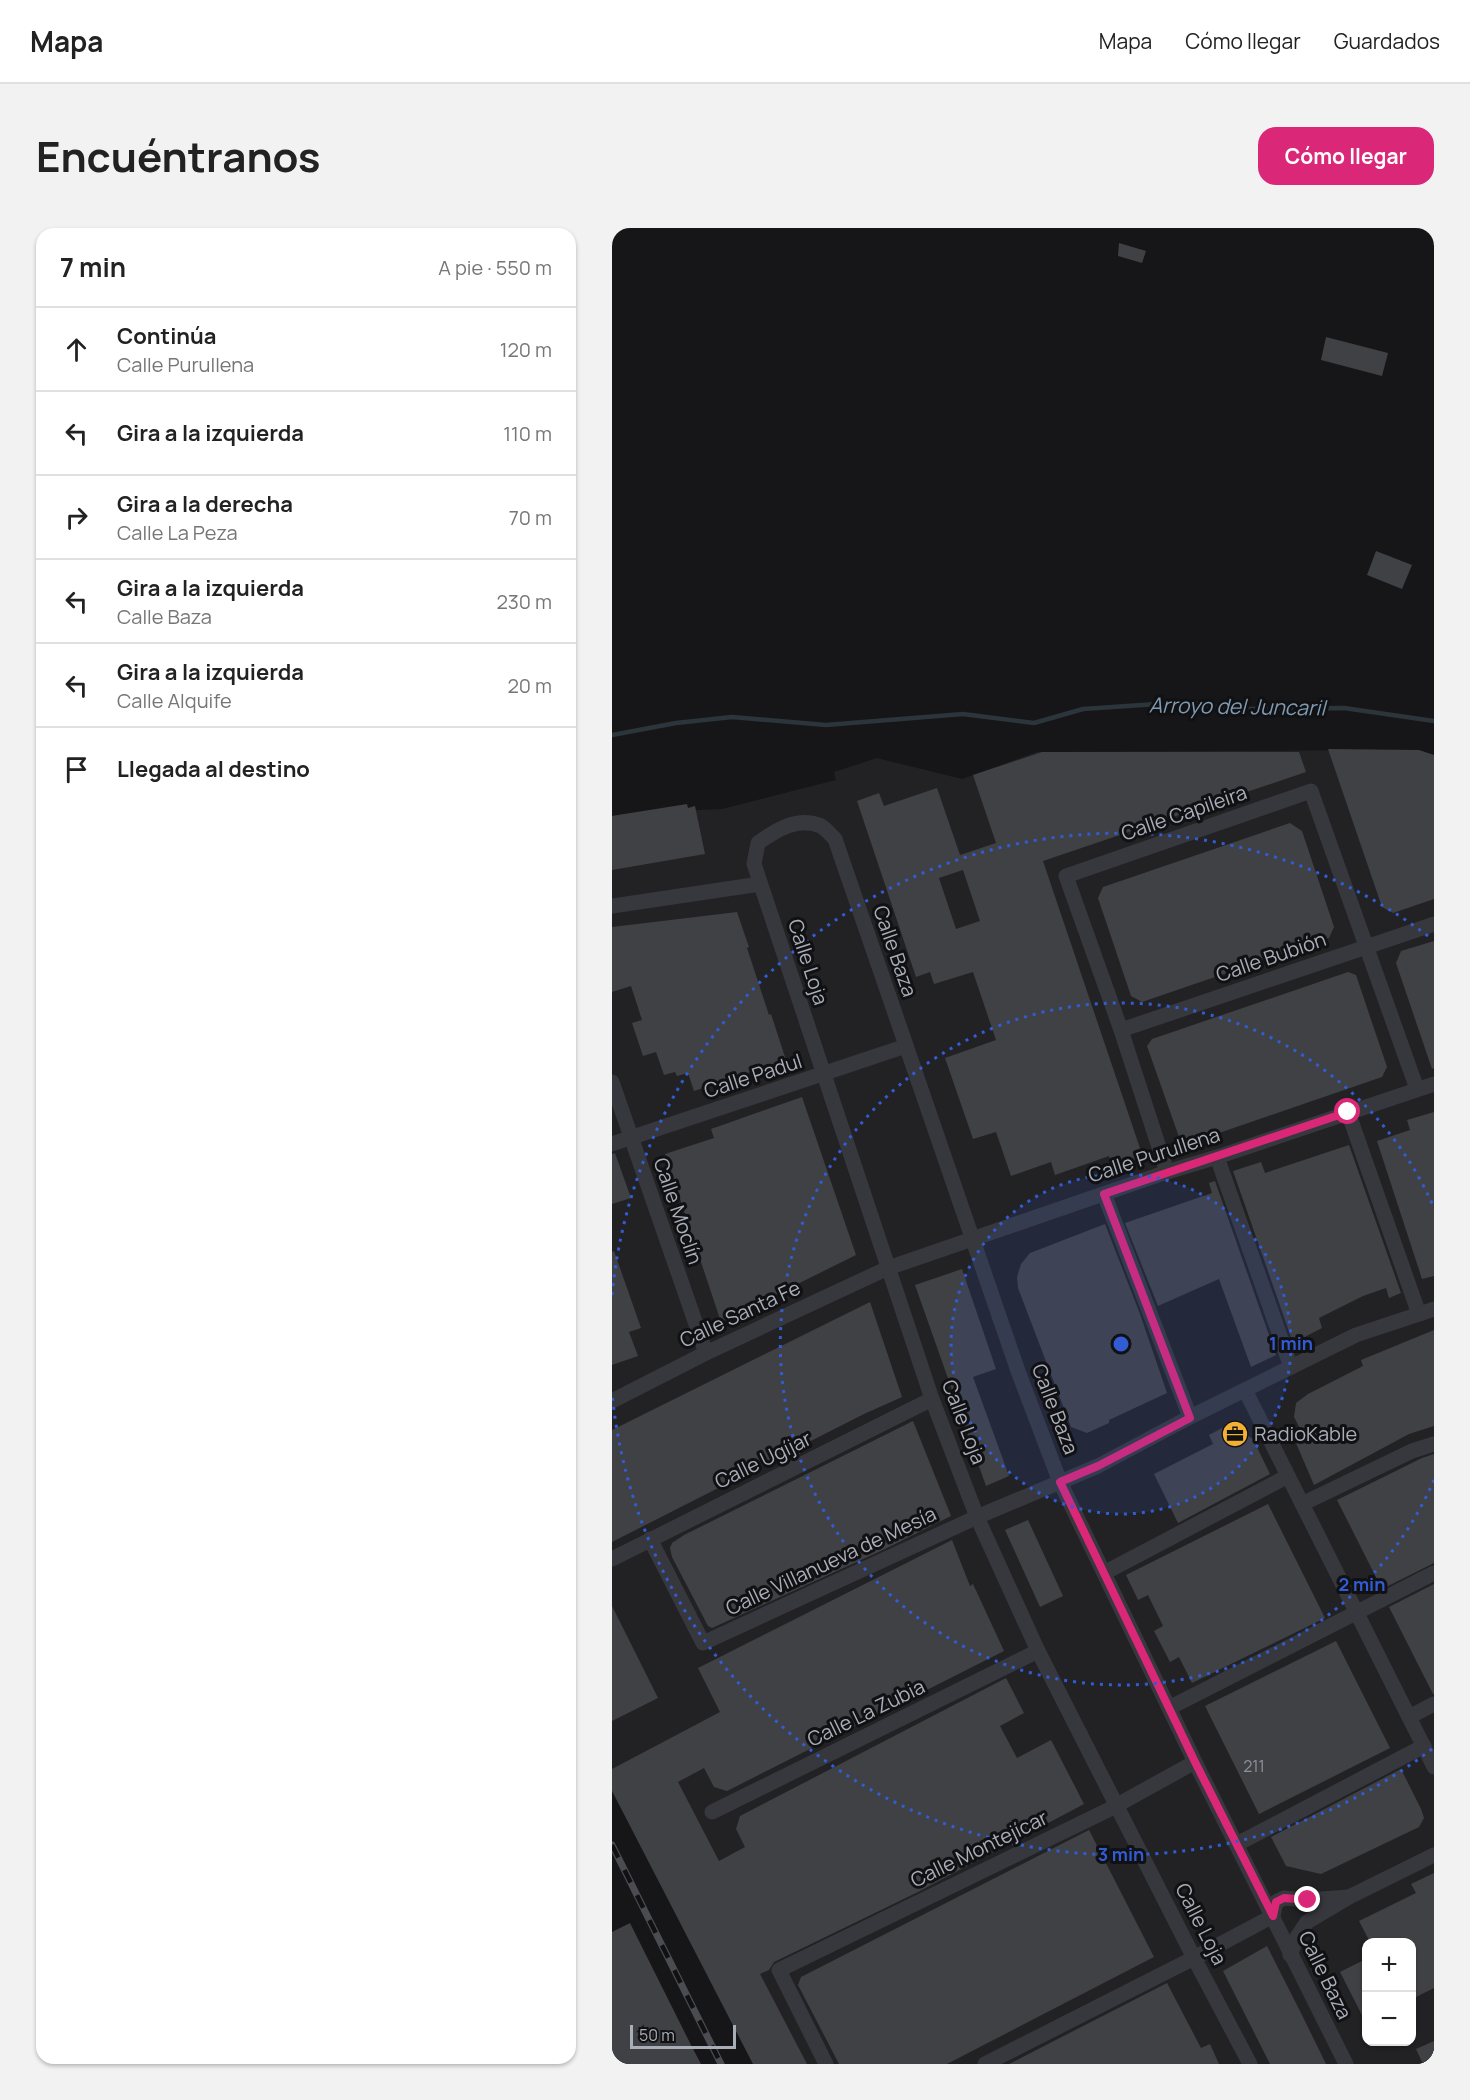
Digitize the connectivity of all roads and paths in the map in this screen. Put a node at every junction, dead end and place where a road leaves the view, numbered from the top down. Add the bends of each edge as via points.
1 (835, 839) joint
2 (760, 884) junction
3 (612, 906) edge
4 (1434, 924) edge
5 (1366, 946) junction
6 (1121, 1030) junction
7 (906, 1046) junction
8 (823, 1075) junction
9 (612, 1082) edge
10 (1434, 1084) edge
11 (1418, 1089) junction
12 (1348, 1112) junction
13 (630, 1138) junction
14 (612, 1144) edge
15 (1217, 1157) junction
16 (1167, 1172) junction
17 (1104, 1194) junction
18 (973, 1239) junction
19 (888, 1268) junction
20 (1427, 1312) edge
21 (706, 1353) junction
22 (1291, 1367) junction
23 (1245, 1390) junction
24 (932, 1399) junction
25 (612, 1401) edge
26 (1190, 1418) junction
27 (1434, 1444) edge
28 (1288, 1476) junction
29 (1060, 1482) junction
30 (1302, 1504) junction
31 (977, 1517) junction
32 (650, 1539) junction
33 (612, 1559) edge
34 (1104, 1573) junction
35 (1434, 1573) edge
36 (1357, 1613) junction
37 (1038, 1651) junction
38 (1434, 1704) edge
39 (1169, 1708) junction
40 (1409, 1717) junction
41 (1424, 1746) junction
42 (1195, 1762) junction
43 (1434, 1767) edge
44 (1117, 1806) junction
45 (712, 1812) dead end
46 (1238, 1844) junction
47 (1434, 1855) edge
48 (1349, 1897) junction
49 (1273, 1916) junction
50 (1290, 1955) junction
51 (1194, 1958) junction
52 (826, 2064) edge
53 (985, 2064) edge
54 (1250, 2064) edge
55 (1346, 2064) edge

1 - 2 street, Calle Loja via 821,826 802,822 779,828 758,843 754,864
1 - 7 street, Calle Baza
2 - 3 street
2 - 8 street, Calle Loja
4 - 5 street, Calle Bubión
5 - 6 street, Calle Bubión
5 - 6 street, Calle Capileira via 1311,791 1066,876
5 - 11 street, Calle Capileira
6 - 16 street, Calle Capileira
7 - 8 street, Calle Padul
7 - 18 street, Calle Baza
8 - 13 street, Calle Padul
8 - 19 street, Calle Loja
9 - 13 street, Calle Moclín
10 - 11 street, Calle Purullena
11 - 12 street, Calle Purullena
12 - 15 street, Calle Purullena
12 - 20 street
13 - 14 street, Calle Padul
13 - 21 street, Calle Moclín
15 - 16 street, Calle Purullena
15 - 22 street
16 - 17 street, Calle Purullena
17 - 18 street, Calle Purullena
17 - 26 street
18 - 19 street, Calle Purullena
18 - 29 street, Calle Baza
19 - 21 street, Calle Santa Fe
19 - 24 street, Calle Loja
20 - 22 street, Calle Villanueva de Mesía via 1356,1335
21 - 25 street, Calle Santa Fe
22 - 23 street, Calle Villanueva de Mesía
23 - 26 street, Calle Villanueva de Mesía
23 - 28 street
24 - 31 street, Calle Loja
24 - 32 street, Calle Ugíjar
26 - 29 street, Calle Villanueva de Mesía
27 - 30 street
28 - 30 street
28 - 34 street
29 - 31 street, Calle Villanueva de Mesía
29 - 34 street, Calle Baza
30 - 36 street
31 - 32 street, Calle Villanueva de Mesía via 703,1643
31 - 37 street, Calle Loja
32 - 33 street, Calle Ugíjar
34 - 39 street, Calle Baza
35 - 36 street
36 - 39 street
36 - 40 street
37 - 44 street, Calle Loja
37 - 45 street, Calle La Zubia
38 - 40 street
39 - 42 street, Calle Baza
40 - 41 street
41 - 43 street
41 - 46 street
42 - 44 street, Calle Montejícar
42 - 46 street, Calle Baza
44 - 51 street, Calle Loja
44 - 52 street, Calle Montejícar via 779,1970
46 - 49 street, Calle Baza
47 - 48 street
48 - 49 street via 1284,1898 1276,1902
48 - 50 street via 1307,1922
49 - 50 street, Calle Baza
49 - 51 street
50 - 55 street, Calle Baza
51 - 53 street
51 - 54 street, Calle Loja

